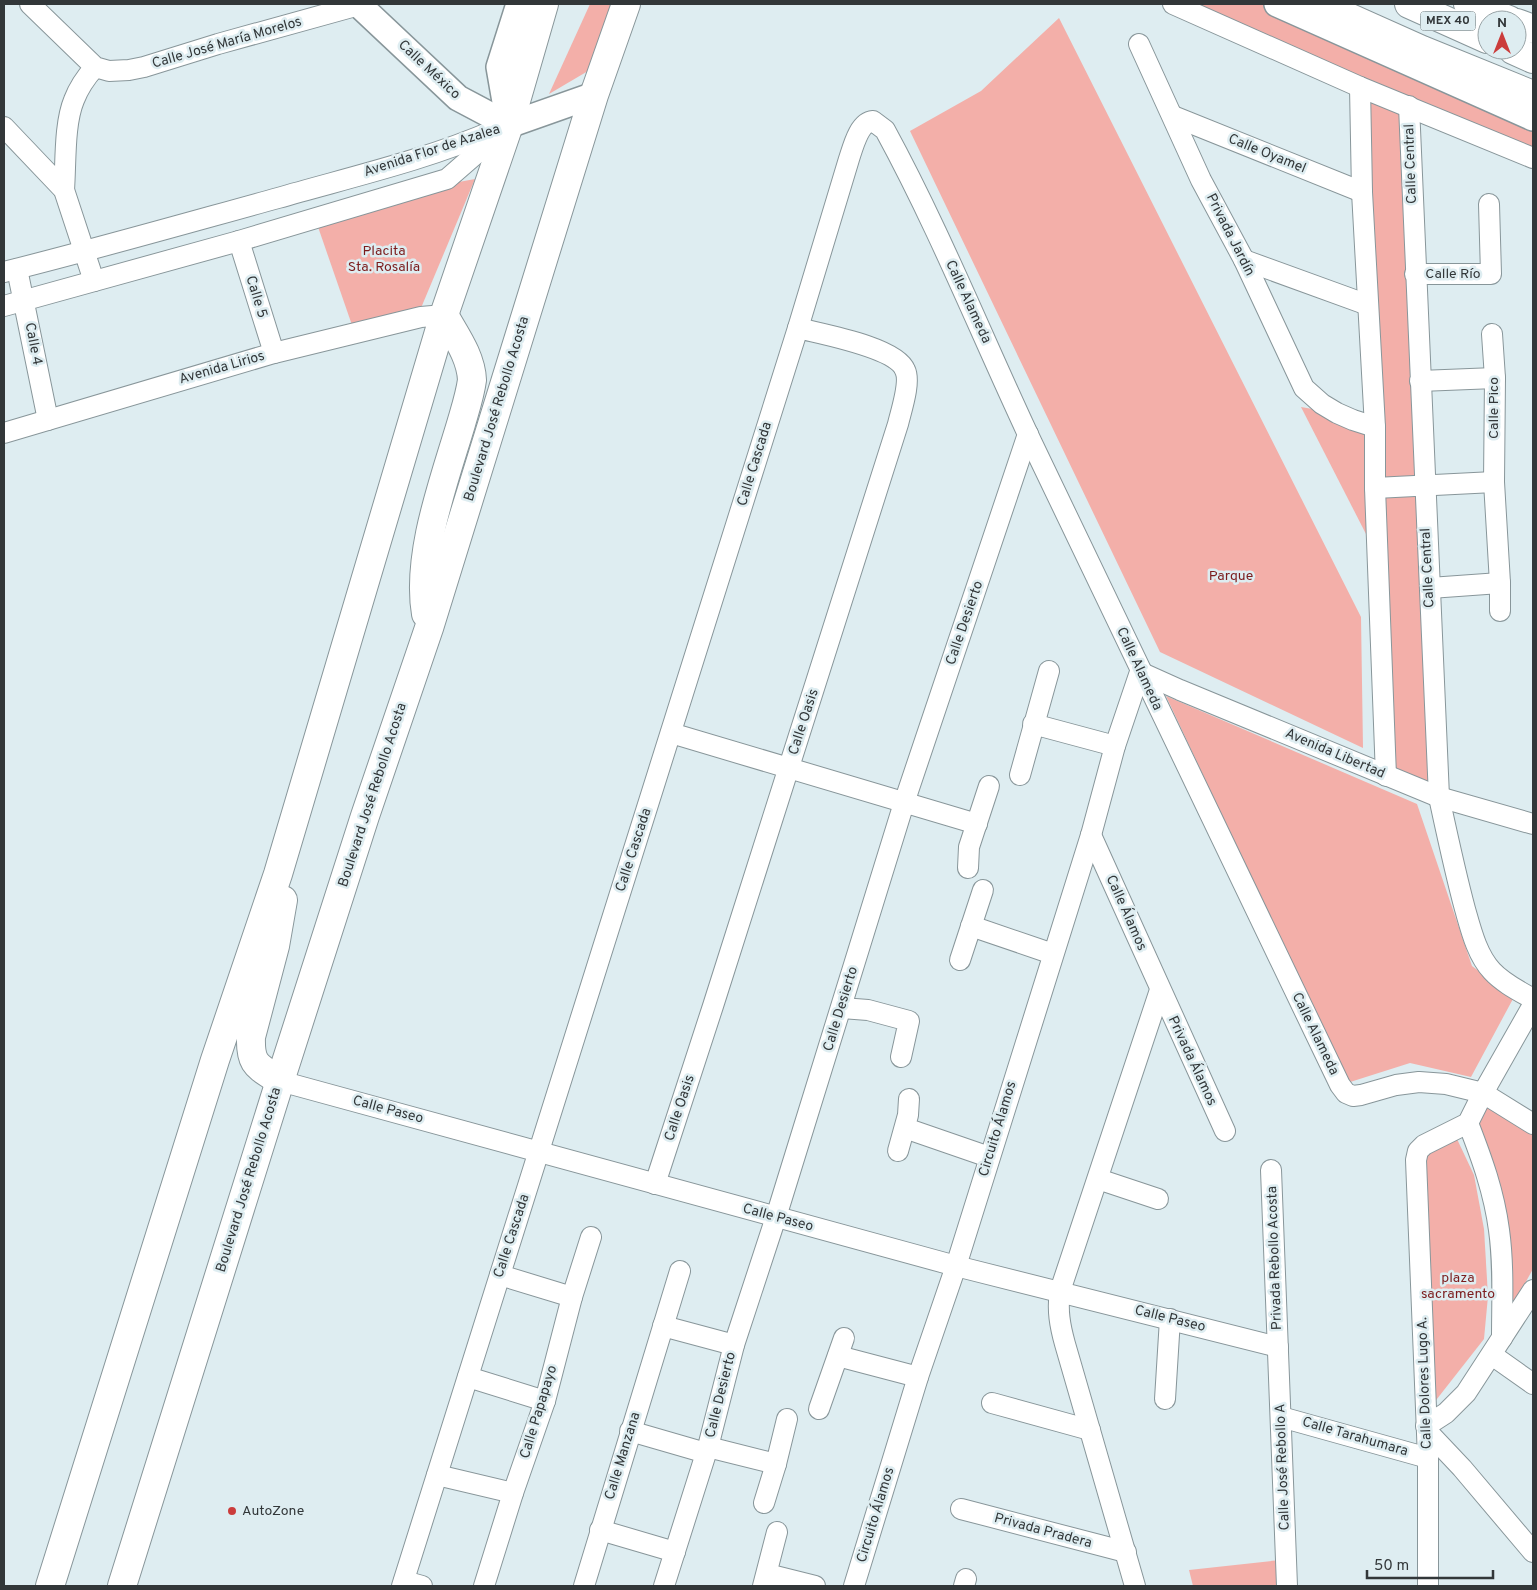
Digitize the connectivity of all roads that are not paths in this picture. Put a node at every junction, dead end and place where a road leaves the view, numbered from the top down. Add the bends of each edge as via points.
1 (30, 4) edge
2 (358, 4) edge
3 (519, 4) edge
4 (544, 4) edge
5 (626, 4) edge
6 (1173, 4) edge
7 (1277, 4) edge
8 (1319, 4) edge
9 (1409, 4) edge
10 (1468, 4) edge
11 (1483, 10) edge
12 (1477, 35) edge
13 (1139, 44) dead end
14 (95, 67) junction
15 (1360, 88) junction
16 (594, 95) junction
17 (1533, 95) edge
18 (1409, 106) junction
19 (1173, 116) junction
20 (1533, 118) edge
21 (873, 121) joint
22 (509, 125) junction
23 (4, 127) edge
24 (1533, 158) edge
25 (64, 190) junction
26 (1362, 192) junction
27 (1489, 204) dead end
28 (239, 241) junction
29 (85, 251) junction
30 (1244, 260) junction
31 (11, 270) edge
32 (1415, 274) junction
33 (94, 281) junction
34 (24, 301) junction
35 (1368, 305) junction
36 (4, 306) edge
37 (444, 315) junction
38 (798, 328) junction
39 (1492, 334) dead end
40 (274, 353) junction
41 (1495, 378) junction
42 (1420, 381) junction
43 (48, 420) junction
44 (1376, 426) junction
45 (4, 433) edge
46 (1028, 434) junction
47 (1494, 482) junction
48 (1424, 485) junction
49 (1375, 488) junction
50 (1500, 582) junction
51 (1430, 588) junction
52 (1500, 611) dead end
53 (429, 628) junction
54 (1049, 671) dead end
55 (1140, 672) junction
56 (1033, 724) junction
57 (671, 733) junction
58 (1116, 746) junction
59 (789, 769) junction
60 (1020, 775) dead end
61 (1386, 776) junction
62 (989, 786) dead end
63 (1439, 797) junction
64 (904, 803) junction
65 (977, 824) junction
66 (1533, 824) edge
67 (1091, 835) junction
68 (968, 868) dead end
69 (278, 874) junction
70 (982, 890) dead end
71 (971, 926) junction
72 (1053, 954) junction
73 (960, 960) dead end
74 (1160, 990) junction
75 (1533, 999) edge
76 (1533, 1005) edge
77 (842, 1008) junction
78 (901, 1057) dead end
79 (280, 1081) junction
80 (1483, 1093) junction
81 (909, 1098) dead end
82 (1468, 1123) junction
83 (1533, 1124) edge
84 (905, 1128) junction
85 (1225, 1131) dead end
86 (539, 1151) junction
87 (898, 1151) dead end
88 (989, 1157) junction
89 (1271, 1170) dead end
90 (1098, 1179) junction
91 (655, 1184) junction
92 (1158, 1199) dead end
93 (776, 1217) junction
94 (591, 1237) dead end
95 (956, 1266) junction
96 (680, 1271) dead end
97 (500, 1276) junction
98 (1533, 1290) edge
99 (1060, 1291) junction
100 (572, 1297) junction
101 (1170, 1320) junction
102 (663, 1326) junction
103 (734, 1345) junction
104 (1278, 1347) junction
105 (1497, 1347) junction
106 (468, 1377) junction
107 (918, 1377) junction
108 (1533, 1384) edge
109 (1165, 1399) dead end
110 (545, 1400) junction
111 (992, 1403) dead end
112 (818, 1410) dead end
113 (1282, 1417) junction
114 (788, 1419) dead end
115 (1426, 1429) junction
116 (1090, 1430) junction
117 (630, 1431) junction
118 (707, 1450) junction
119 (1428, 1458) junction
120 (776, 1464) junction
121 (437, 1475) junction
122 (513, 1493) junction
123 (764, 1502) dead end
124 (960, 1509) dead end
125 (600, 1530) junction
126 (777, 1532) dead end
127 (675, 1552) junction
128 (1126, 1552) junction
129 (1533, 1552) edge
130 (765, 1580) edge
131 (409, 1584) edge
132 (50, 1586) edge
133 (122, 1586) edge
134 (484, 1586) edge
135 (584, 1586) edge
136 (664, 1586) edge
137 (815, 1586) edge
138 (854, 1586) edge
139 (1134, 1586) edge
140 (1287, 1586) edge
141 (1428, 1586) edge

1 - 14 street
2 - 14 street, Calle José María Morelos via 144,67 109,71
2 - 22 street, Calle México via 458,98
3 - 22 street via 499,67
4 - 22 main road
5 - 16 main road, Boulevard José Rebollo Acosta
6 - 15 street
7 - 20 street
8 - 17 main road
9 - 12 main road, MEX 40
10 - 11 main road, MEX 40
13 - 19 street, Privada Jardín
14 - 25 street via 84,80 69,119
15 - 18 street
15 - 26 street
16 - 22 street
16 - 53 main road, Boulevard José Rebollo Acosta
18 - 24 street
18 - 32 street, Calle Central
19 - 26 street, Calle Oyamel
19 - 30 street, Privada Jardín via 1201,180
21 - 38 street, Calle Cascada via 865,124 856,138
21 - 46 street, Calle Alameda via 886,130 934,226
22 - 28 street, Avenida Flor de Azalea via 447,179
22 - 29 street, Avenida Flor de Azalea via 375,171
22 - 37 main road
23 - 25 street
25 - 29 street
26 - 35 street
27 - 32 street, Calle Río via 1491,274
28 - 33 street, Avenida Flor de Azalea
28 - 40 street, Calle 5
29 - 31 street, Avenida Flor de Azalea
29 - 33 street
30 - 35 street
30 - 44 street, Privada Jardín via 1304,388 1337,413
31 - 34 street, Calle 4
32 - 42 street, Calle Central
33 - 34 street, Avenida Flor de Azalea
34 - 36 street, Avenida Flor de Azalea
34 - 43 street, Calle 4
35 - 44 street
37 - 40 street, Avenida Lirios via 421,317
37 - 53 main road via 465,353 472,380 429,541 424,599
37 - 69 main road
38 - 57 street, Calle Cascada
38 - 59 street, Calle Oasis via 867,346 888,355 906,370 907,382 898,424
39 - 41 street, Calle Pico
40 - 43 street, Avenida Lirios
41 - 42 street
41 - 47 street, Calle Pico
42 - 48 street, Calle Central
43 - 45 street, Avenida Lirios
44 - 49 street
46 - 55 street, Calle Alameda
46 - 64 street, Calle Desierto
47 - 48 street
47 - 50 street, Calle Pico
48 - 49 street
48 - 51 street, Calle Central
49 - 61 street
50 - 51 street
50 - 52 street, Calle Pico
51 - 63 street, Calle Central
53 - 79 main road, Boulevard José Rebollo Acosta
54 - 56 street
55 - 58 street, Circuito Álamos
55 - 61 street, Avenida Libertad
55 - 80 street, Calle Alameda via 1346,1093 1361,1095 1420,1082 1446,1084
56 - 58 street
56 - 60 street
57 - 59 street
57 - 86 street, Calle Cascada
58 - 67 street, Circuito Álamos
59 - 64 street
59 - 91 street, Calle Oasis
61 - 63 street, Avenida Libertad
62 - 65 street
63 - 66 street, Avenida Libertad
63 - 75 street, Calle Central via 1457,881 1481,954 1492,971 1507,984
64 - 65 street
64 - 77 street, Calle Desierto
65 - 68 street via 969,847
67 - 72 street, Circuito Álamos
67 - 74 street, Calle Álamos
69 - 79 main road via 283,900 281,919 251,1052 254,1062
69 - 132 main road via 213,1068
70 - 71 street
71 - 72 street
71 - 73 street
72 - 88 street, Circuito Álamos
74 - 85 street, Privada Álamos
74 - 90 street
76 - 80 street
77 - 78 street via 868,1010 909,1021
77 - 93 street, Calle Desierto
79 - 86 street, Calle Paseo
79 - 133 main road, Boulevard José Rebollo Acosta
80 - 82 street
80 - 83 street
81 - 84 street
82 - 105 street via 1485,1167 1499,1231 1502,1271
82 - 115 street, Calle Dolores Lugo A. via 1424,1144 1416,1160
84 - 87 street
84 - 88 street
86 - 91 street, Calle Paseo
86 - 97 street, Calle Cascada
88 - 95 street, Circuito Álamos
89 - 104 street, Privada Rebollo Acosta
90 - 92 street
90 - 99 street
91 - 93 street, Calle Paseo
93 - 95 street, Calle Paseo
93 - 103 street, Calle Desierto
94 - 100 street, Calle Papapayo
95 - 99 street, Calle Paseo
95 - 107 street, Circuito Álamos
96 - 102 street, Calle Manzana
97 - 100 street
97 - 106 street, Calle Cascada
98 - 105 street
99 - 101 street, Calle Paseo
99 - 116 street via 1059,1324
100 - 110 street, Calle Papapayo
101 - 104 street, Calle Paseo
101 - 109 street
102 - 103 street
102 - 117 street, Calle Manzana
103 - 118 street, Calle Desierto
104 - 113 street, Calle José Rebollo A
105 - 108 street
105 - 115 street via 1466,1393
106 - 110 street
106 - 121 street, Calle Cascada
107 - 112 street via 841,1347
107 - 138 street, Circuito Álamos
110 - 122 street, Calle Papapayo
111 - 116 street
113 - 119 street, Calle Tarahumara
113 - 140 street, Calle José Rebollo A
114 - 120 street
115 - 119 street, Calle Dolores Lugo A.
115 - 129 street
116 - 128 street
117 - 118 street
117 - 125 street, Calle Manzana
118 - 120 street
118 - 127 street, Calle Desierto
119 - 141 street, Calle Dolores Lugo A.
120 - 123 street
121 - 122 street
121 - 131 street, Calle Cascada
122 - 134 street, Calle Papapayo
124 - 128 street, Privada Pradera
125 - 127 street
125 - 135 street, Calle Manzana
126 - 130 street
127 - 136 street, Calle Desierto
128 - 139 street
130 - 137 street

